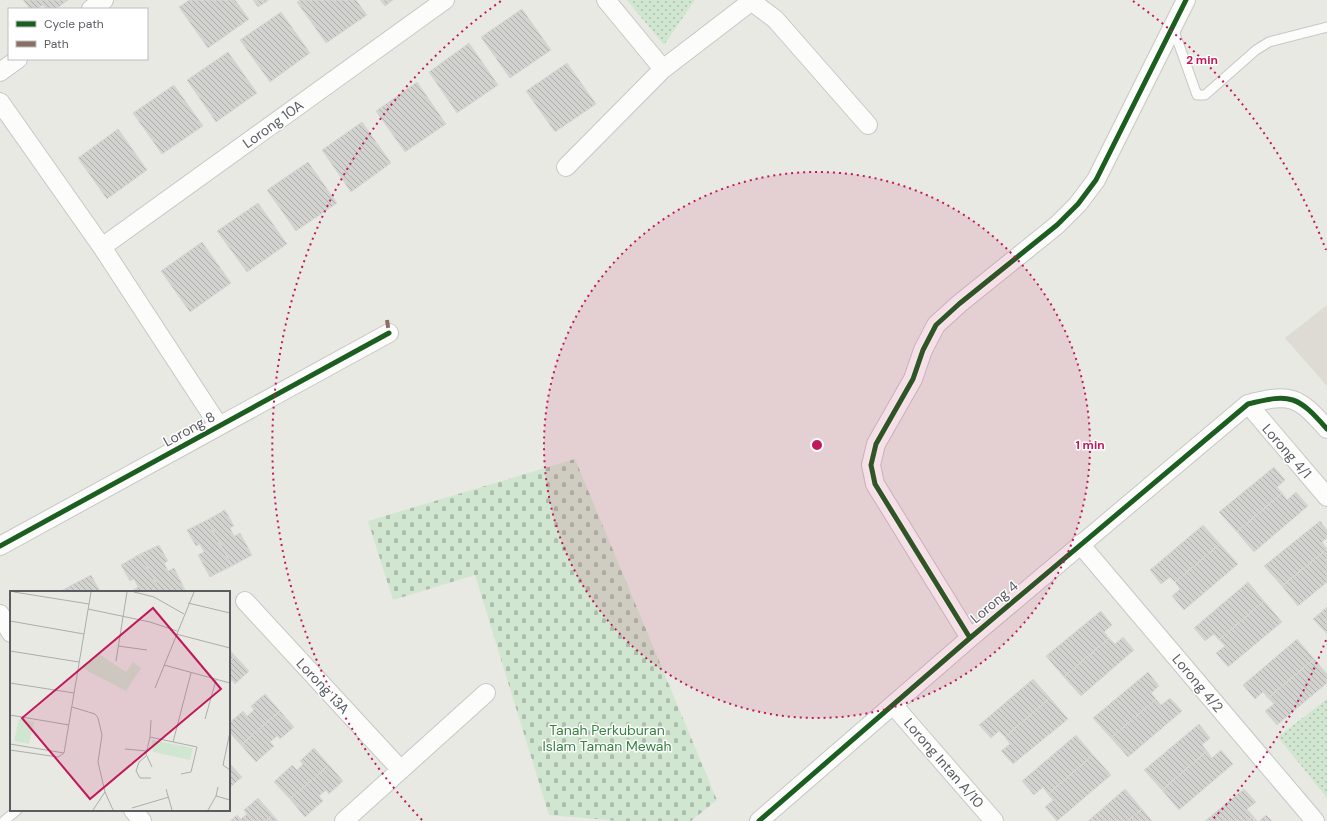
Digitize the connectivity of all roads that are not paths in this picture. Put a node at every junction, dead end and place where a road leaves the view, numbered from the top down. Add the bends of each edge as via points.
1 (104, 0) edge
2 (444, 0) edge
3 (606, 0) edge
4 (752, 0) edge
5 (1186, 0) edge
6 (92, 8) edge
7 (1172, 27) junction
8 (1327, 27) edge
9 (17, 60) edge
10 (663, 69) junction
11 (0, 72) edge
12 (0, 102) edge
13 (868, 125) dead end
14 (566, 167) dead end
15 (102, 247) junction
16 (389, 333) dead end
17 (1248, 404) junction
18 (219, 426) junction
19 (1327, 429) edge
20 (1327, 497) edge
21 (1080, 544) junction
22 (0, 546) edge
23 (245, 601) dead end
24 (0, 614) edge
25 (10, 631) edge
26 (970, 638) junction
27 (486, 693) dead end
28 (894, 706) junction
29 (401, 770) junction
30 (16, 811) edge
31 (134, 811) edge
32 (9, 819) edge
33 (142, 821) edge
34 (344, 821) edge
35 (759, 821) edge
36 (994, 821) edge
37 (1315, 821) edge

1 - 6 street
2 - 15 street, Lorong 10A
3 - 10 street
4 - 10 street
4 - 13 street via 775,19
5 - 7 street
7 - 8 lane via 1197,95 1205,95 1256,50 1269,42
7 - 26 street via 1096,180 1058,226 959,304 936,326 923,350 913,379 876,444 871,466 875,484
9 - 11 street
10 - 14 street
12 - 15 street
15 - 18 street
16 - 18 street, Lorong 8
17 - 19 street via 1267,399 1289,398 1308,407
17 - 20 street, Lorong 4/1
17 - 21 street, Lorong 4
18 - 22 street, Lorong 8
21 - 26 street, Lorong 4
21 - 37 street, Lorong 4/2
23 - 29 street, Lorong 13A
24 - 25 street
26 - 28 street, Lorong 4
27 - 29 street
28 - 35 street, Lorong 4
28 - 36 street, Lorong Intan A/10
29 - 34 street
30 - 32 lane
31 - 33 street

